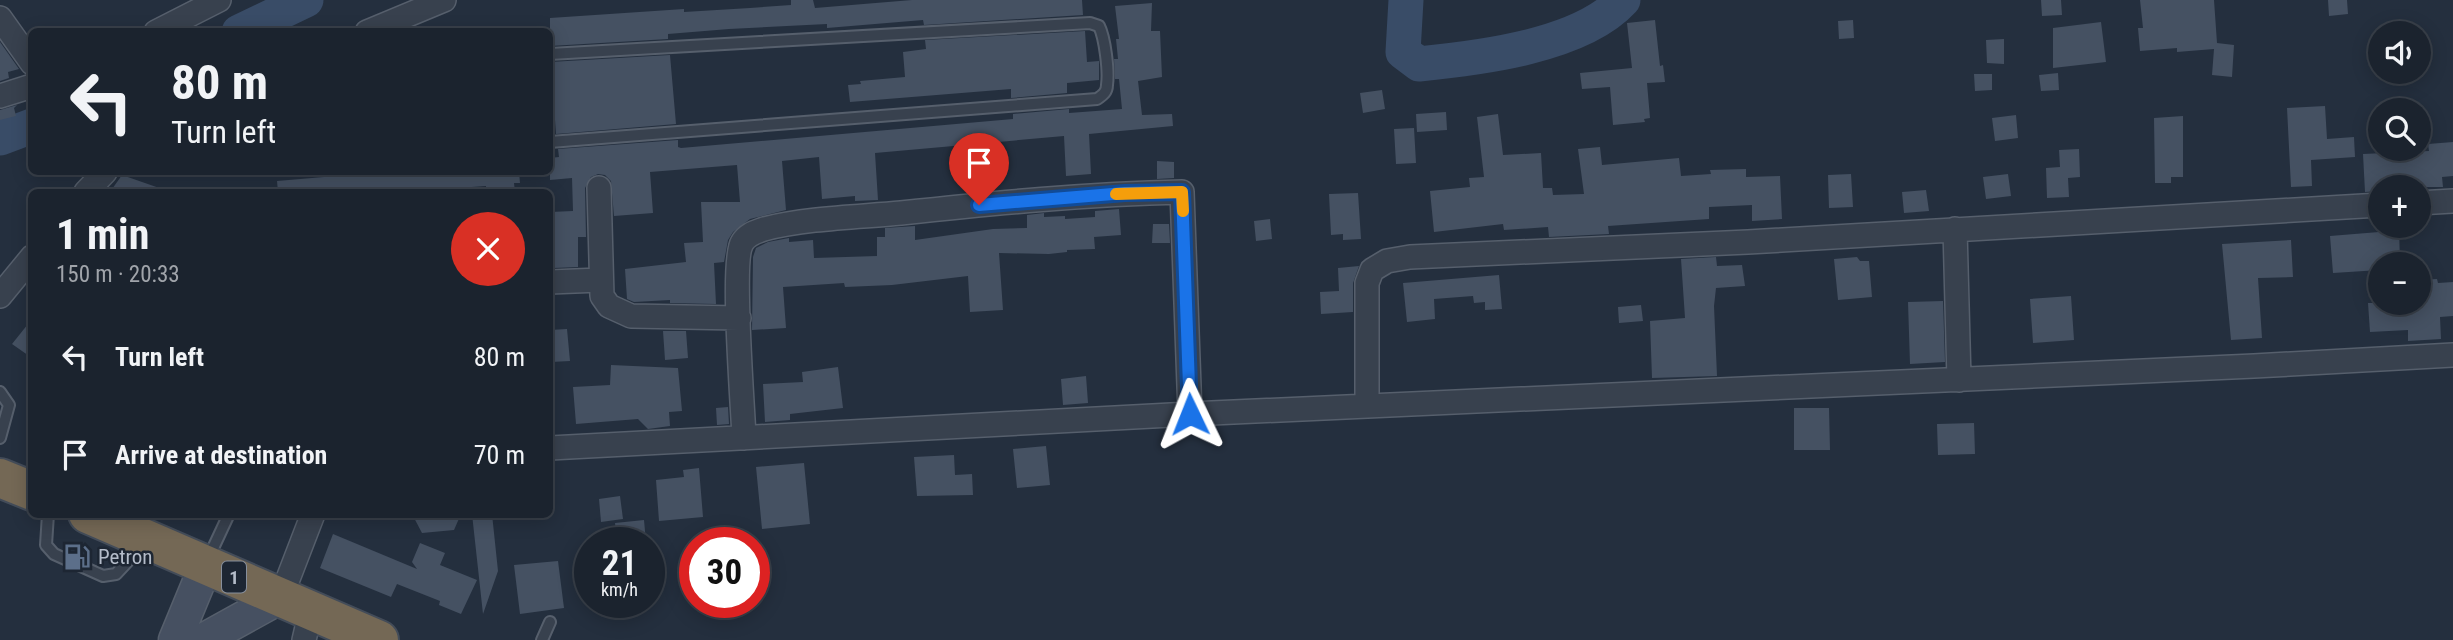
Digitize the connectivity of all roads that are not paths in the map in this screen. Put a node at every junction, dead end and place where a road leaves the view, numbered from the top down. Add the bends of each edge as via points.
1 (219, 0) edge
2 (444, 0) edge
3 (0, 18) edge
4 (164, 28) edge
5 (377, 28) edge
6 (553, 54) edge
7 (28, 57) edge
8 (28, 87) edge
9 (0, 96) edge
10 (553, 142) edge
11 (102, 175) edge
12 (599, 188) dead end
13 (89, 189) edge
14 (2453, 201) edge
15 (2431, 202) edge
16 (2368, 206) edge
17 (1955, 229) junction
18 (28, 262) edge
19 (600, 280) junction
20 (553, 282) edge
21 (0, 296) edge
22 (739, 318) junction
23 (2453, 355) edge
24 (1959, 380) junction
25 (0, 392) edge
26 (1367, 406) junction
27 (1190, 414) junction
28 (0, 438) edge
29 (744, 438) junction
30 (553, 448) edge
31 (0, 478) edge
32 (28, 489) edge
33 (48, 518) edge
34 (97, 518) edge
35 (227, 518) edge
36 (312, 518) edge
37 (147, 540) junction
38 (206, 565) junction
39 (299, 616) edge
40 (551, 622) dead end
41 (174, 640) edge
42 (203, 640) edge
43 (379, 640) edge
44 (541, 640) edge

1 - 4 street
2 - 5 street
3 - 7 street
6 - 10 lane via 1090,23 1099,26 1103,34 1108,85 1097,99
8 - 9 street
11 - 13 street
12 - 19 street
14 - 15 street
16 - 17 street
17 - 24 street
17 - 26 street via 1387,261 1372,270 1367,283
18 - 21 street
19 - 20 street
19 - 22 street via 601,296 609,306 631,316
22 - 27 street via 742,243 750,234 767,229 1033,199 1182,192
22 - 29 street
23 - 24 street
24 - 26 street
25 - 28 lane via 9,405
26 - 27 street
27 - 29 street
29 - 30 street
31 - 32 highway
33 - 37 lane via 46,545 54,554 103,576 116,574
34 - 37 highway, 1
35 - 38 lane
36 - 39 street
37 - 38 highway, 1
38 - 39 highway, 1
38 - 41 street
39 - 42 street
39 - 43 highway, 1
40 - 44 lane

